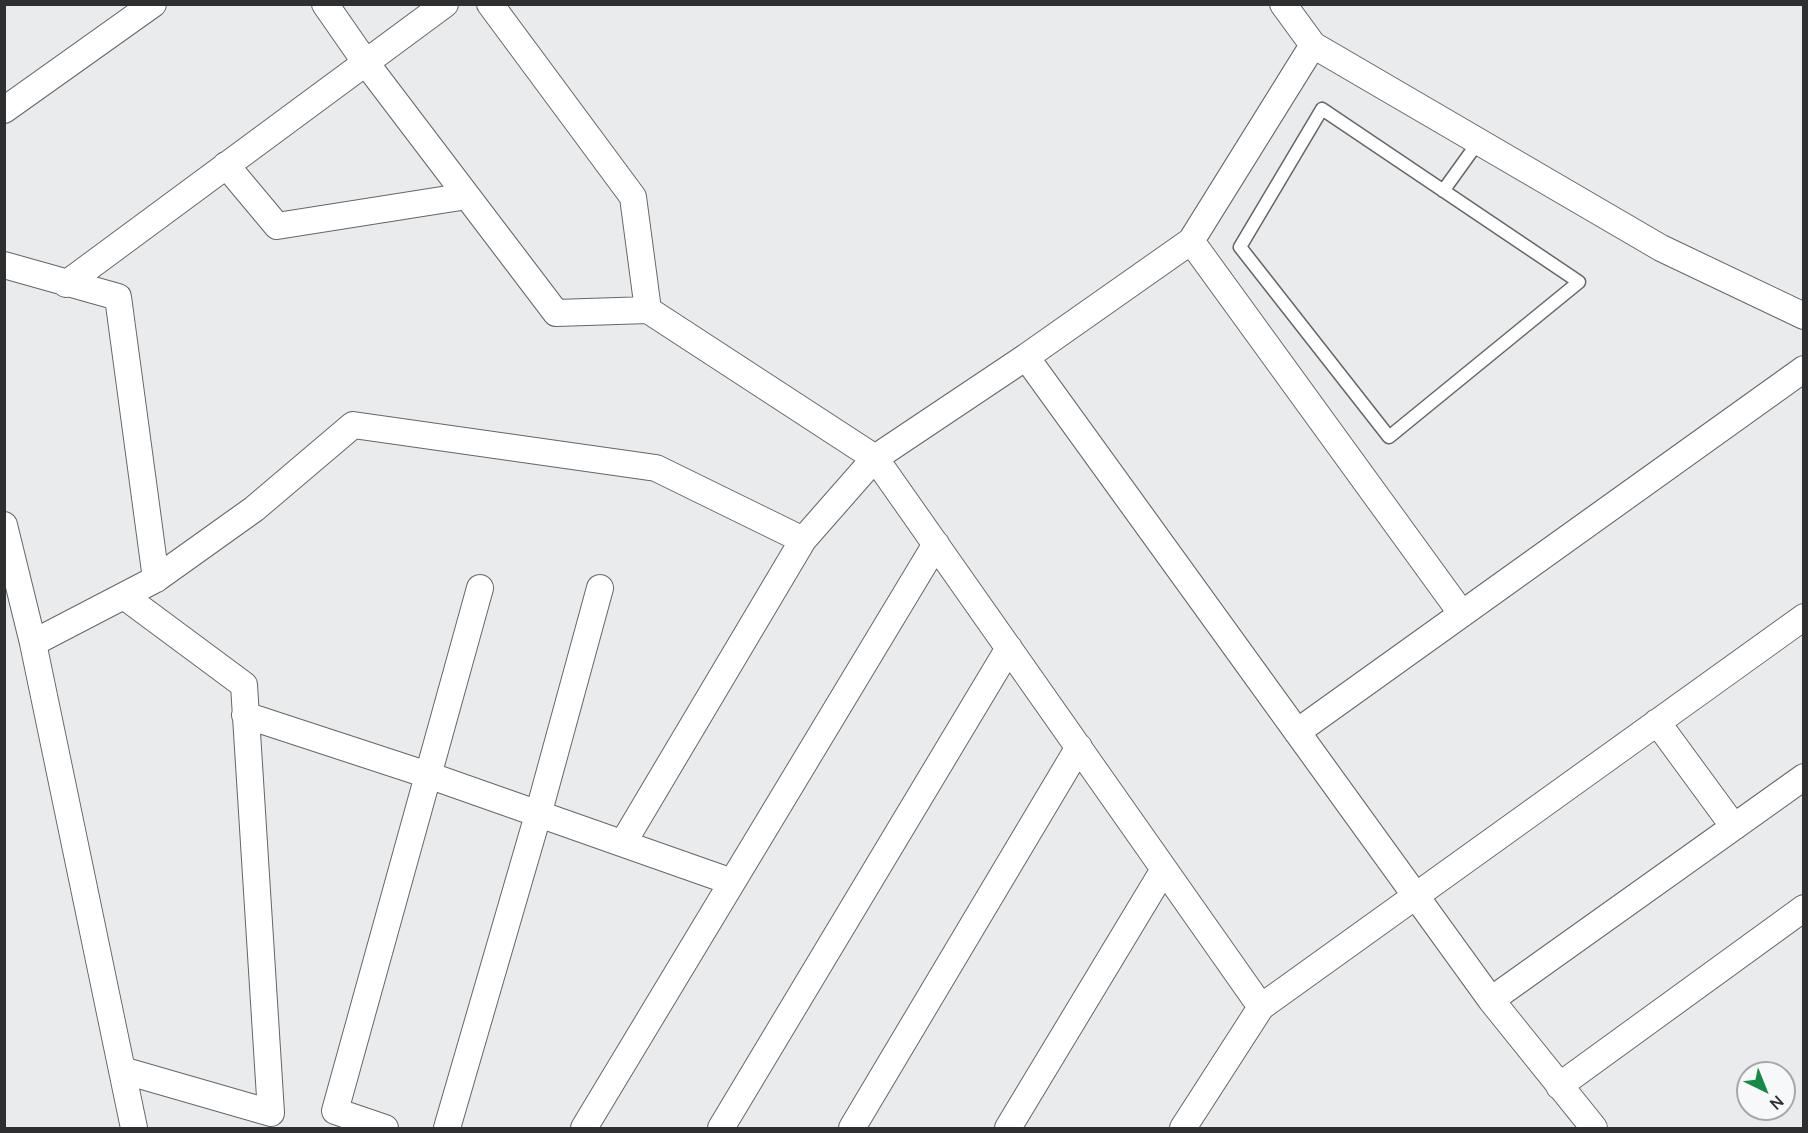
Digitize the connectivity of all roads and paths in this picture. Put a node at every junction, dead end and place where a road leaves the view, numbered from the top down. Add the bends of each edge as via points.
1 (153, 4) edge
2 (324, 4) edge
3 (445, 4) edge
4 (490, 4) edge
5 (1282, 4) edge
6 (1313, 45) junction
7 (366, 63) junction
8 (4, 110) edge
9 (1479, 141) junction
10 (226, 165) junction
11 (1443, 191) junction
12 (467, 196) junction
13 (1191, 241) junction
14 (4, 265) edge
15 (66, 284) junction
16 (648, 310) junction
17 (1803, 316) edge
18 (1026, 357) junction
19 (1803, 369) edge
20 (875, 458) junction
21 (4, 525) edge
22 (803, 540) junction
23 (936, 544) junction
24 (156, 579) junction
25 (480, 588) dead end
26 (600, 588) dead end
27 (124, 596) junction
28 (1462, 614) junction
29 (1803, 617) edge
30 (33, 643) junction
31 (1009, 648) junction
32 (245, 715) junction
33 (1657, 722) junction
34 (1297, 732) junction
35 (1079, 747) junction
36 (428, 775) junction
37 (1803, 777) edge
38 (538, 815) junction
39 (1734, 827) junction
40 (623, 843) junction
41 (1163, 871) junction
42 (732, 882) junction
43 (1416, 896) junction
44 (1803, 908) edge
45 (1491, 1000) junction
46 (1260, 1007) junction
47 (122, 1070) junction
48 (1559, 1086) junction
49 (134, 1128) edge
50 (385, 1128) edge
51 (447, 1128) edge
52 (584, 1128) edge
53 (721, 1128) edge
54 (852, 1128) edge
55 (1008, 1128) edge
56 (1183, 1128) edge
57 (1592, 1128) edge

1 - 8 street
2 - 7 street
3 - 7 street
4 - 16 street via 633,197
5 - 6 street
6 - 9 street
6 - 13 street
7 - 10 street
7 - 12 street
9 - 11 lane
9 - 17 street via 1661,248
10 - 12 street via 277,226
10 - 15 street
11 - 11 lane via 1579,282 1389,437 1240,247 1322,109
12 - 16 street via 556,313
13 - 18 street
13 - 28 street
14 - 15 street
15 - 24 street via 118,297
16 - 20 street
18 - 20 street
18 - 34 street
19 - 28 street
20 - 22 street
20 - 23 street
21 - 30 street
22 - 24 street via 656,468 353,424 254,508
22 - 40 street
23 - 31 street
23 - 42 street
24 - 27 street
25 - 36 street
26 - 38 street
27 - 30 street
27 - 32 street via 244,685
28 - 34 street
29 - 33 street
30 - 47 street
31 - 35 street
31 - 53 street
32 - 36 street
32 - 47 street via 271,1113
33 - 39 street
33 - 43 street
34 - 43 street
35 - 41 street
35 - 54 street
36 - 38 street
36 - 50 street via 335,1111
37 - 39 street
38 - 40 street
38 - 51 street
39 - 45 street
40 - 42 street
41 - 46 street
41 - 55 street
42 - 52 street
43 - 45 street
43 - 46 street
44 - 48 street
45 - 48 street
46 - 56 street
47 - 49 street
48 - 57 street

